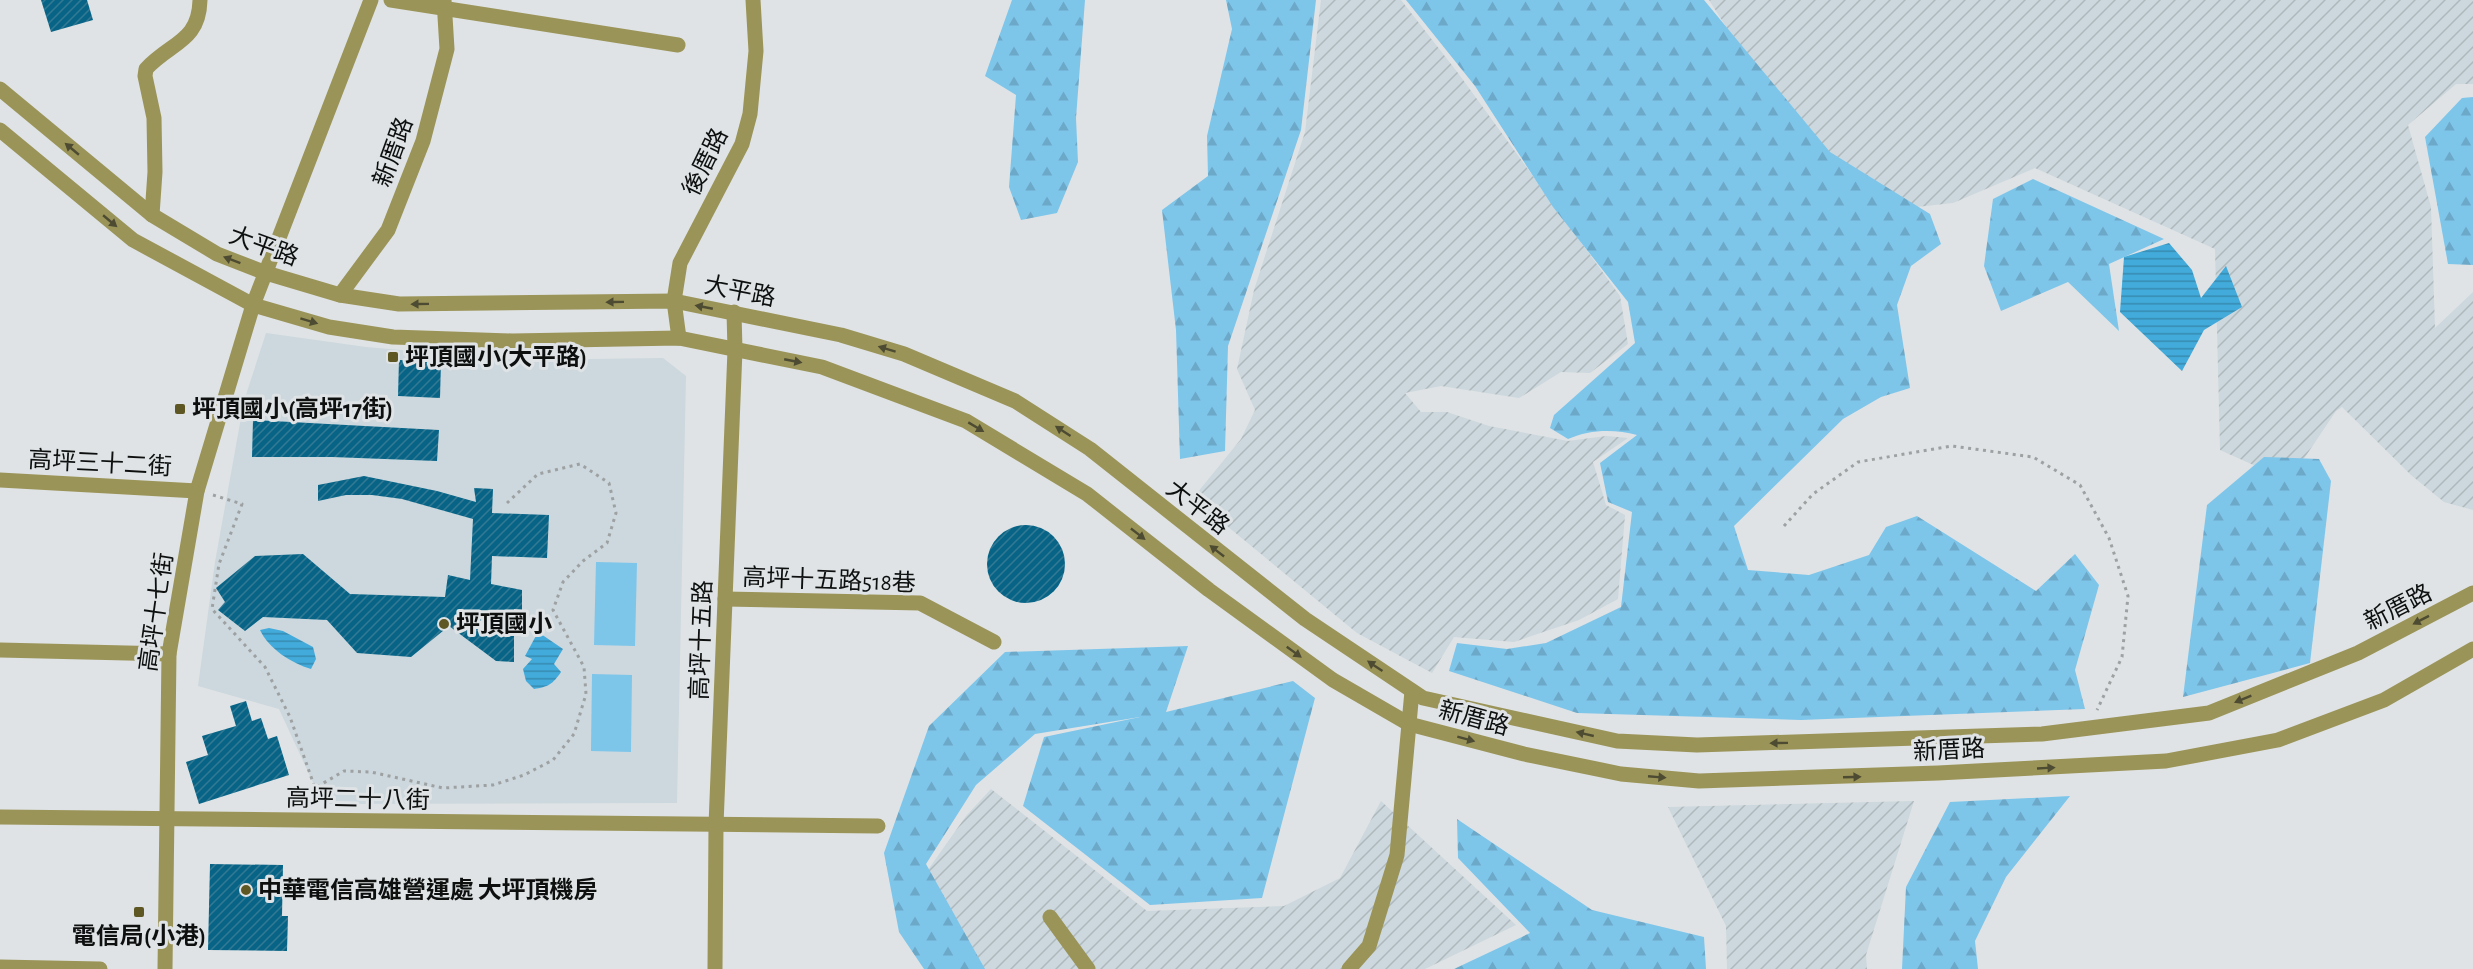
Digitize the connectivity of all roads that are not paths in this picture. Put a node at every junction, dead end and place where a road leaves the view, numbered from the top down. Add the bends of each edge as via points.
1 (200, 0) edge
2 (370, 0) edge
3 (391, 0) edge
4 (753, 0) edge
5 (445, 4) edge
6 (678, 45) dead end
7 (0, 89) edge
8 (0, 130) edge
9 (152, 215) junction
10 (266, 273) junction
11 (340, 295) junction
12 (674, 301) junction
13 (253, 305) junction
14 (734, 312) junction
15 (679, 338) junction
16 (735, 350) junction
17 (0, 480) edge
18 (197, 491) junction
19 (2473, 593) edge
20 (725, 599) junction
21 (994, 642) dead end
22 (2473, 649) edge
23 (0, 650) edge
24 (169, 654) junction
25 (1418, 694) junction
26 (1409, 724) junction
27 (0, 817) edge
28 (166, 820) junction
29 (716, 825) junction
30 (878, 826) dead end
31 (1050, 916) dead end
32 (0, 967) edge
33 (100, 969) edge
34 (165, 969) edge
35 (715, 969) edge
36 (1088, 969) edge
37 (1349, 969) edge

1 - 9 street via 200,16 194,30 146,69 154,118
2 - 10 street
3 - 5 street
4 - 12 street, 後厝路 via 756,51 750,114 742,144 680,263
5 - 6 street
5 - 11 street, 新厝路 via 447,49 423,141 388,230
9 -> 7 street, 大平路
8 -> 13 street via 133,240
10 -> 9 street, 大平路 via 217,254
10 - 11 street, 大平路
10 - 13 street, 高坪十七街
12 -> 11 street, 大平路 via 399,304
14 -> 12 street, 大平路
12 - 15 street, 後厝路
13 -> 15 street via 329,327 393,338
13 - 18 street, 高坪十七街
14 - 16 street, 高坪十五路
25 -> 14 street, 大平路 via 1305,619 1090,449 1016,401 904,354 841,335
15 - 16 street
16 - 20 street, 高坪十五路
16 -> 26 street via 822,367 966,421 1088,494 1209,590 1333,680
17 - 18 street, 高坪三十二街
18 - 24 street, 高坪十七街
19 -> 25 street, 新厝路 via 2358,653 2209,713 2042,734 1697,745 1617,741
20 - 21 street, 高坪十五路518巷 via 920,603
20 - 29 street, 高坪十五路
26 -> 22 street, 新厝路 via 1621,774 1699,781 2166,761 2278,740 2384,700
23 - 24 street
24 - 28 street, 高坪十七街
25 - 26 street
26 - 37 street via 1397,855 1369,946
27 - 28 street, 高坪二十八街
28 - 29 street, 高坪二十八街
28 - 34 street, 高坪十七街
29 - 30 street, 高坪二十八街
29 - 35 street, 高坪十五路
31 - 36 street
32 - 33 street

